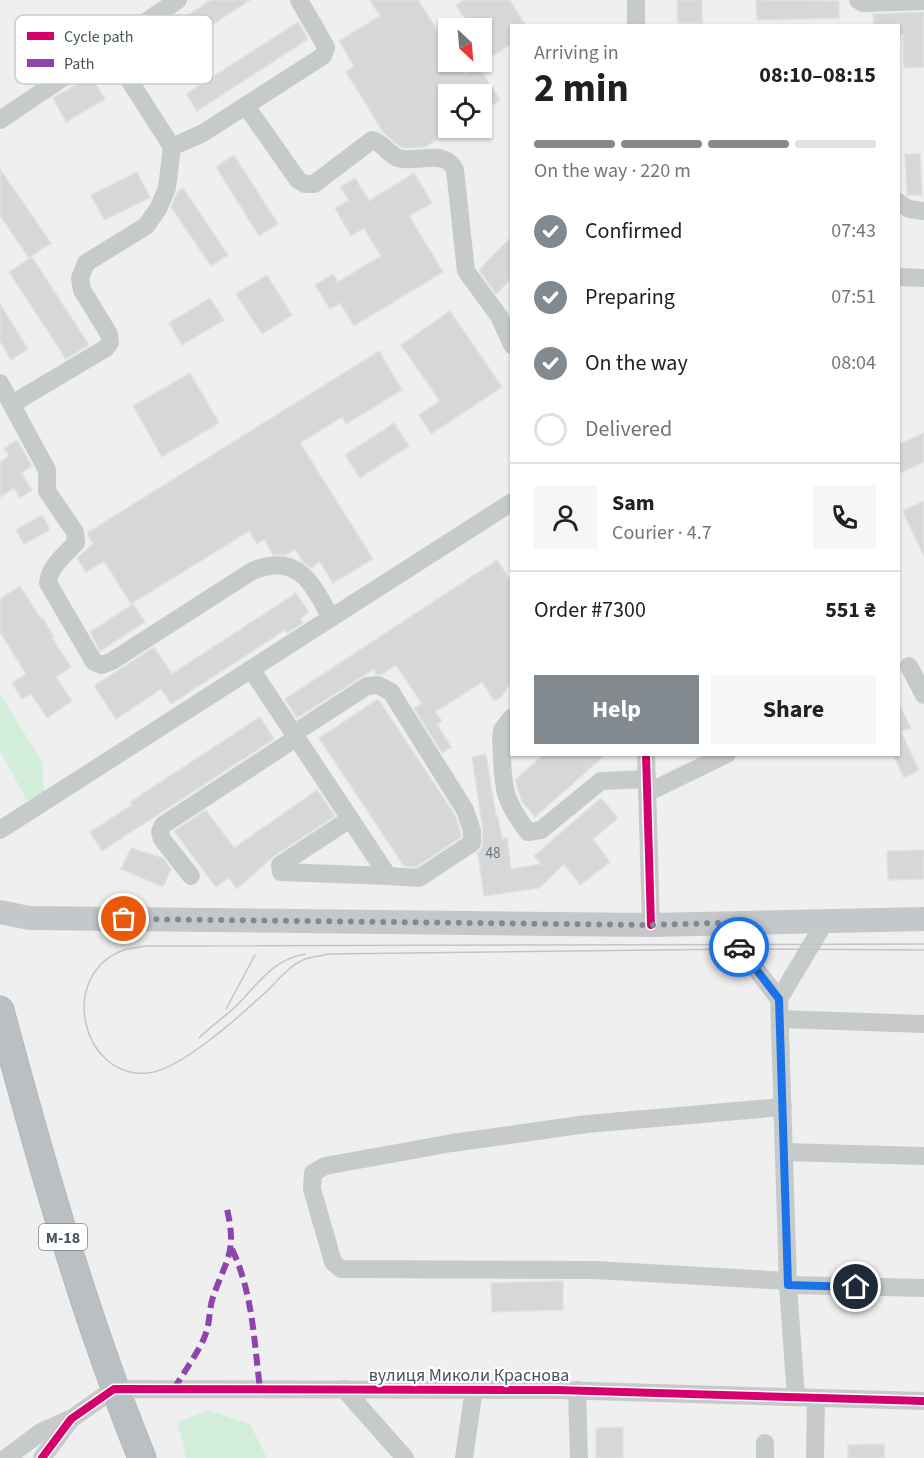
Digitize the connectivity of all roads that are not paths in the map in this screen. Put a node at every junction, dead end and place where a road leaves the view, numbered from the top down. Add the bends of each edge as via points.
1 (178, 0) edge
2 (299, 0) edge
3 (636, 0) edge
4 (858, 0) edge
5 (924, 1) edge
6 (156, 15) edge
7 (636, 24) edge
8 (53, 84) edge
9 (132, 84) edge
10 (246, 106) junction
11 (0, 120) edge
12 (172, 147) junction
13 (900, 203) edge
14 (924, 211) edge
15 (900, 277) edge
16 (924, 278) edge
17 (510, 341) edge
18 (0, 383) edge
19 (12, 404) junction
20 (510, 503) edge
21 (331, 618) junction
22 (910, 666) edge
23 (251, 669) junction
24 (924, 695) edge
25 (510, 720) edge
26 (295, 736) junction
27 (646, 756) edge
28 (722, 756) edge
29 (647, 786) junction
30 (350, 819) junction
31 (0, 830) edge
32 (191, 876) dead end
33 (388, 876) junction
34 (0, 912) edge
35 (924, 919) edge
36 (825, 922) junction
37 (720, 923) junction
38 (651, 925) junction
39 (779, 999) junction
40 (0, 1010) edge
41 (780, 1019) junction
42 (924, 1024) edge
43 (783, 1107) junction
44 (784, 1152) junction
45 (924, 1156) edge
46 (788, 1283) junction
47 (924, 1288) edge
48 (114, 1389) junction
49 (344, 1389) junction
50 (474, 1389) junction
51 (578, 1390) junction
52 (796, 1397) junction
53 (816, 1398) junction
54 (924, 1401) edge
55 (71, 1419) junction
56 (0, 1451) edge
57 (4, 1458) edge
58 (42, 1458) edge
59 (142, 1458) edge
60 (405, 1458) edge
61 (464, 1458) edge
62 (579, 1458) edge
63 (815, 1458) edge

1 - 6 street
2 - 10 street via 326,46 323,56
3 - 7 street
4 - 5 street
8 - 11 street
9 - 12 street
10 - 12 street
10 - 17 street via 298,180 305,184 314,184 372,140 401,159 444,158 451,162 466,271 499,316
12 - 19 street via 167,188 158,209 146,226 86,263 80,278 82,290 110,342
13 - 14 street
15 - 16 street
18 - 19 street
19 - 21 street via 47,470 47,491 75,532 76,543 48,575 48,583 94,662 102,665 112,661 267,565 299,572 312,583
20 - 21 street
21 - 23 street
22 - 24 street
23 - 26 street
23 - 31 street
25 - 29 street via 501,739 504,795 528,832 541,830 602,781
26 - 30 street
26 - 32 street via 163,825 162,839
26 - 33 street via 367,687 378,685 391,692 465,810 472,843 418,878
27 - 29 street
28 - 29 street
29 - 38 street
30 - 33 street
30 - 33 street via 280,865 281,872
34 - 38 main road via 29,918
35 - 36 main road
36 - 37 main road
36 - 39 street
37 - 38 main road
37 - 39 street
39 - 41 street
40 - 48 highway, М-18 via 58,1221
41 - 42 street
41 - 43 street
43 - 44 street
43 - 46 street via 587,1124 452,1143 326,1166 313,1173 312,1189 333,1262 340,1269 595,1270
44 - 45 street
44 - 46 street
46 - 47 street
46 - 52 street
48 - 49 street, вулиця Миколи Краснова
48 - 55 street
48 - 59 highway, М-18
49 - 50 street, вулиця Миколи Краснова
49 - 60 street
50 - 51 street, вулиця Миколи Краснова
50 - 61 street
51 - 52 street, вулиця Миколи Краснова
51 - 62 street
52 - 53 street, вулиця Миколи Краснова
53 - 54 street, вулиця Миколи Краснова
53 - 63 street
55 - 57 street via 41,1432
55 - 58 street
56 - 57 street

